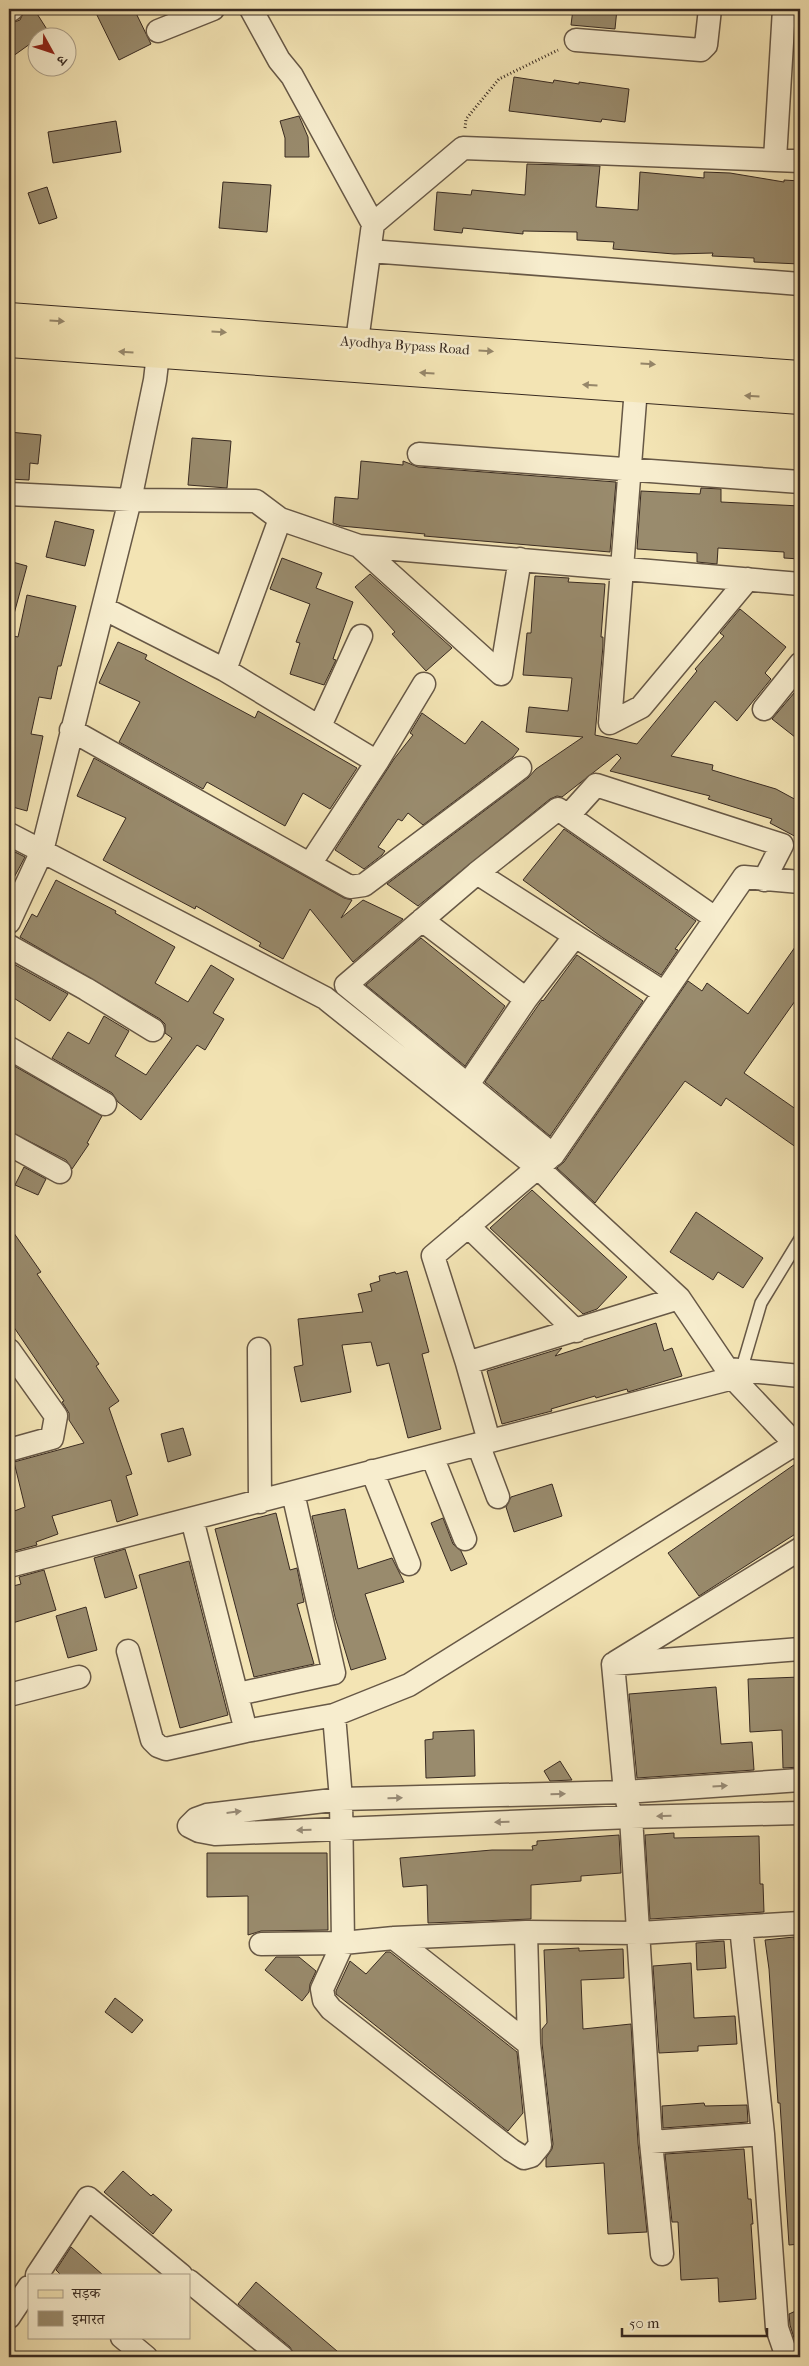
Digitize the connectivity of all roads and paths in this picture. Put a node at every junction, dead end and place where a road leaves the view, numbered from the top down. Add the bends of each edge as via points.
1 (12, 9) edge
2 (251, 9) edge
3 (710, 9) edge
4 (784, 9) edge
5 (204, 10) edge
6 (9, 11) edge
7 (158, 31) dead end
8 (576, 40) joint
9 (463, 148) junction
10 (774, 159) junction
11 (800, 160) edge
12 (373, 224) junction
13 (370, 251) junction
14 (800, 284) edge
15 (9, 317) edge
16 (160, 341) junction
17 (357, 341) junction
18 (9, 343) edge
19 (800, 375) edge
20 (636, 388) junction
21 (800, 400) edge
22 (419, 454) dead end
23 (630, 470) junction
24 (800, 482) edge
25 (9, 494) edge
26 (130, 500) junction
27 (280, 520) junction
28 (359, 546) junction
29 (520, 559) junction
30 (622, 568) junction
31 (748, 579) junction
32 (800, 584) edge
33 (103, 608) junction
34 (361, 636) dead end
35 (800, 664) edge
36 (225, 670) junction
37 (424, 684) dead end
38 (764, 709) dead end
39 (320, 726) junction
40 (71, 730) junction
41 (377, 762) junction
42 (520, 768) dead end
43 (568, 816) junction
44 (9, 834) edge
45 (42, 851) junction
46 (310, 864) junction
47 (477, 873) junction
48 (764, 880) junction
49 (800, 882) edge
50 (715, 918) junction
51 (422, 920) junction
52 (9, 922) edge
53 (575, 936) junction
54 (9, 946) edge
55 (663, 992) junction
56 (526, 999) junction
57 (153, 1030) dead end
58 (9, 1048) edge
59 (468, 1086) junction
60 (105, 1104) dead end
61 (9, 1144) edge
62 (545, 1161) junction
63 (60, 1172) dead end
64 (468, 1226) junction
65 (800, 1239) edge
66 (679, 1298) junction
67 (576, 1332) junction
68 (259, 1349) dead end
69 (9, 1350) edge
70 (467, 1363) junction
71 (734, 1373) junction
72 (800, 1376) edge
73 (483, 1442) junction
74 (798, 1446) edge
75 (9, 1450) edge
76 (432, 1456) junction
77 (372, 1472) junction
78 (293, 1492) junction
79 (498, 1498) dead end
80 (260, 1502) junction
81 (192, 1519) junction
82 (465, 1539) dead end
83 (800, 1549) edge
84 (409, 1564) dead end
85 (9, 1566) edge
86 (800, 1649) edge
87 (128, 1651) dead end
88 (613, 1664) junction
89 (78, 1677) dead end
90 (238, 1694) junction
91 (9, 1695) edge
92 (334, 1715) junction
93 (246, 1731) junction
94 (800, 1780) edge
95 (625, 1792) junction
96 (341, 1799) junction
97 (800, 1812) edge
98 (631, 1817) junction
99 (341, 1829) junction
100 (800, 1923) edge
101 (741, 1926) junction
102 (526, 1932) junction
103 (640, 1933) junction
104 (394, 1938) junction
105 (343, 1943) junction
106 (261, 1944) dead end
107 (529, 2044) junction
108 (763, 2134) junction
109 (652, 2142) junction
110 (662, 2254) dead end
111 (39, 2274) edge
112 (180, 2274) edge
113 (190, 2282) edge
114 (28, 2290) edge
115 (9, 2317) edge
116 (123, 2338) edge
117 (146, 2357) edge
118 (282, 2357) edge
119 (787, 2357) edge

1 - 6 street
2 - 12 street via 278,60 292,76
3 - 8 street via 706,45 701,50
4 - 10 street
5 - 7 street
8 - 9 path via 499,79 466,119
9 - 10 street
9 - 12 street
10 - 11 street
12 - 13 street
13 - 14 street
13 - 17 street
15 -> 16 main road, Ayodhya Bypass Road
16 -> 17 main road, Ayodhya Bypass Road
16 -> 18 main road, Ayodhya Bypass Road
20 -> 16 main road, Ayodhya Bypass Road
16 - 26 street via 156,380
17 -> 19 main road, Ayodhya Bypass Road
21 -> 20 main road, Ayodhya Bypass Road
20 - 23 street
22 - 23 street
23 - 24 street
23 - 30 street
25 - 26 street
26 - 27 street via 256,501
26 - 33 street
27 - 28 street
27 - 36 street
28 - 29 street
28 - 29 street via 501,674
29 - 30 street
30 - 31 street
30 - 31 street via 610,723 640,707
31 - 32 street
33 - 36 street
33 - 40 street
34 - 39 street
35 - 38 street
36 - 39 street
37 - 41 street
39 - 41 street
40 - 45 street
40 - 46 street
41 - 46 street
42 - 46 street via 364,885 350,887
43 - 47 street via 558,810
43 - 48 street via 596,785 782,845
43 - 50 street
44 - 45 street
45 - 52 street
45 - 62 street via 325,998
47 - 51 street
47 - 53 street
48 - 49 street
48 - 50 street via 744,877
50 - 55 street
51 - 56 street
51 - 59 street via 346,986
53 - 55 street
53 - 56 street
54 - 57 street
55 - 62 street
56 - 59 street
58 - 60 street
59 - 62 street
61 - 63 street
62 - 64 street
62 - 66 street
64 - 67 street
64 - 70 street via 433,1256
65 - 71 lane via 761,1303
66 - 67 street
66 - 71 street
67 - 70 street
68 - 80 street
69 - 75 street via 56,1416 52,1438
70 - 73 street
71 - 72 street
71 - 73 street
71 - 74 street
73 - 76 street
73 - 79 street
74 - 92 street via 409,1685
76 - 77 street
76 - 82 street
77 - 78 street
77 - 84 street
78 - 80 street
78 - 90 street via 334,1673
80 - 81 street
81 - 85 street
81 - 90 street
83 - 88 street
86 - 88 street
87 - 93 street via 152,1740 158,1746 166,1749
88 - 95 street
89 - 91 street
90 - 93 street
92 - 93 street
92 - 96 street
95 -> 94 street
96 -> 95 street
95 - 98 street
96 - 99 street
99 -> 96 street via 215,1834 189,1826 207,1815
97 -> 98 street
98 -> 99 street
98 - 103 street
99 - 105 street
100 - 101 street
101 - 103 street
101 - 108 street
102 - 103 street
102 - 104 street
102 - 107 street
103 - 109 street
104 - 105 street
104 - 107 street
105 - 106 street
105 - 107 street via 322,1989 324,2000 524,2158 532,2156 540,2145
108 - 109 street
108 - 119 street via 777,2328
109 - 110 street
111 - 112 street via 88,2198
113 - 118 street
114 - 115 street
116 - 117 street

